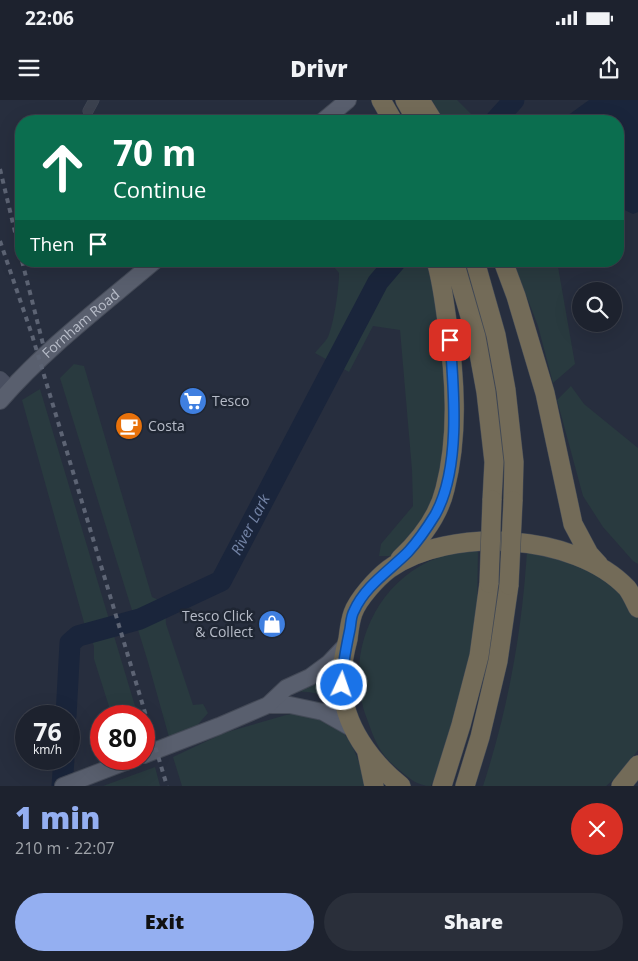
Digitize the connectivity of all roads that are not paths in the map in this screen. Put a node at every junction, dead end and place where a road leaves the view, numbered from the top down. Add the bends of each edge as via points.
1 (94, 100) edge
2 (348, 100) edge
3 (405, 100) edge
4 (420, 100) edge
5 (373, 101) edge
6 (88, 111) dead end
7 (330, 115) edge
8 (377, 115) edge
9 (387, 115) edge
10 (414, 115) edge
11 (429, 115) edge
12 (148, 267) edge
13 (437, 267) edge
14 (456, 267) edge
15 (478, 267) edge
16 (505, 267) edge
17 (3, 390) edge
18 (390, 568) junction
19 (602, 569) junction
20 (633, 592) edge
21 (638, 608) edge
22 (346, 645) junction
23 (268, 705) junction
24 (353, 729) junction
25 (366, 750) junction
26 (155, 751) edge
27 (638, 765) edge
28 (105, 770) edge
29 (444, 779) edge
30 (467, 782) edge
31 (71, 783) edge
32 (374, 786) edge
33 (401, 786) edge
34 (620, 786) edge

1 - 6 street
2 - 7 main road
3 - 10 highway
4 - 11 highway
5 - 8 highway
5 - 9 highway
12 - 17 main road, Fornham Road
13 - 18 highway via 445,303 452,370 454,421 451,460 445,490 435,514 423,534
14 - 29 highway, bridge via 476,337 494,462 488,583 478,656
15 - 30 highway, bridge via 496,335 514,462 509,586 498,661
16 - 19 highway via 545,393 574,524 589,554
18 - 19 highway via 432,548 498,542 544,546
18 - 22 highway via 354,611
19 - 20 highway
20 - 21 highway
22 - 23 main road via 329,663 310,677 286,688
22 - 24 highway via 342,685 344,705
23 - 24 main road via 290,704 322,712
23 - 26 main road
24 - 25 highway
25 - 32 highway
25 - 33 highway
27 - 34 highway
28 - 31 main road

